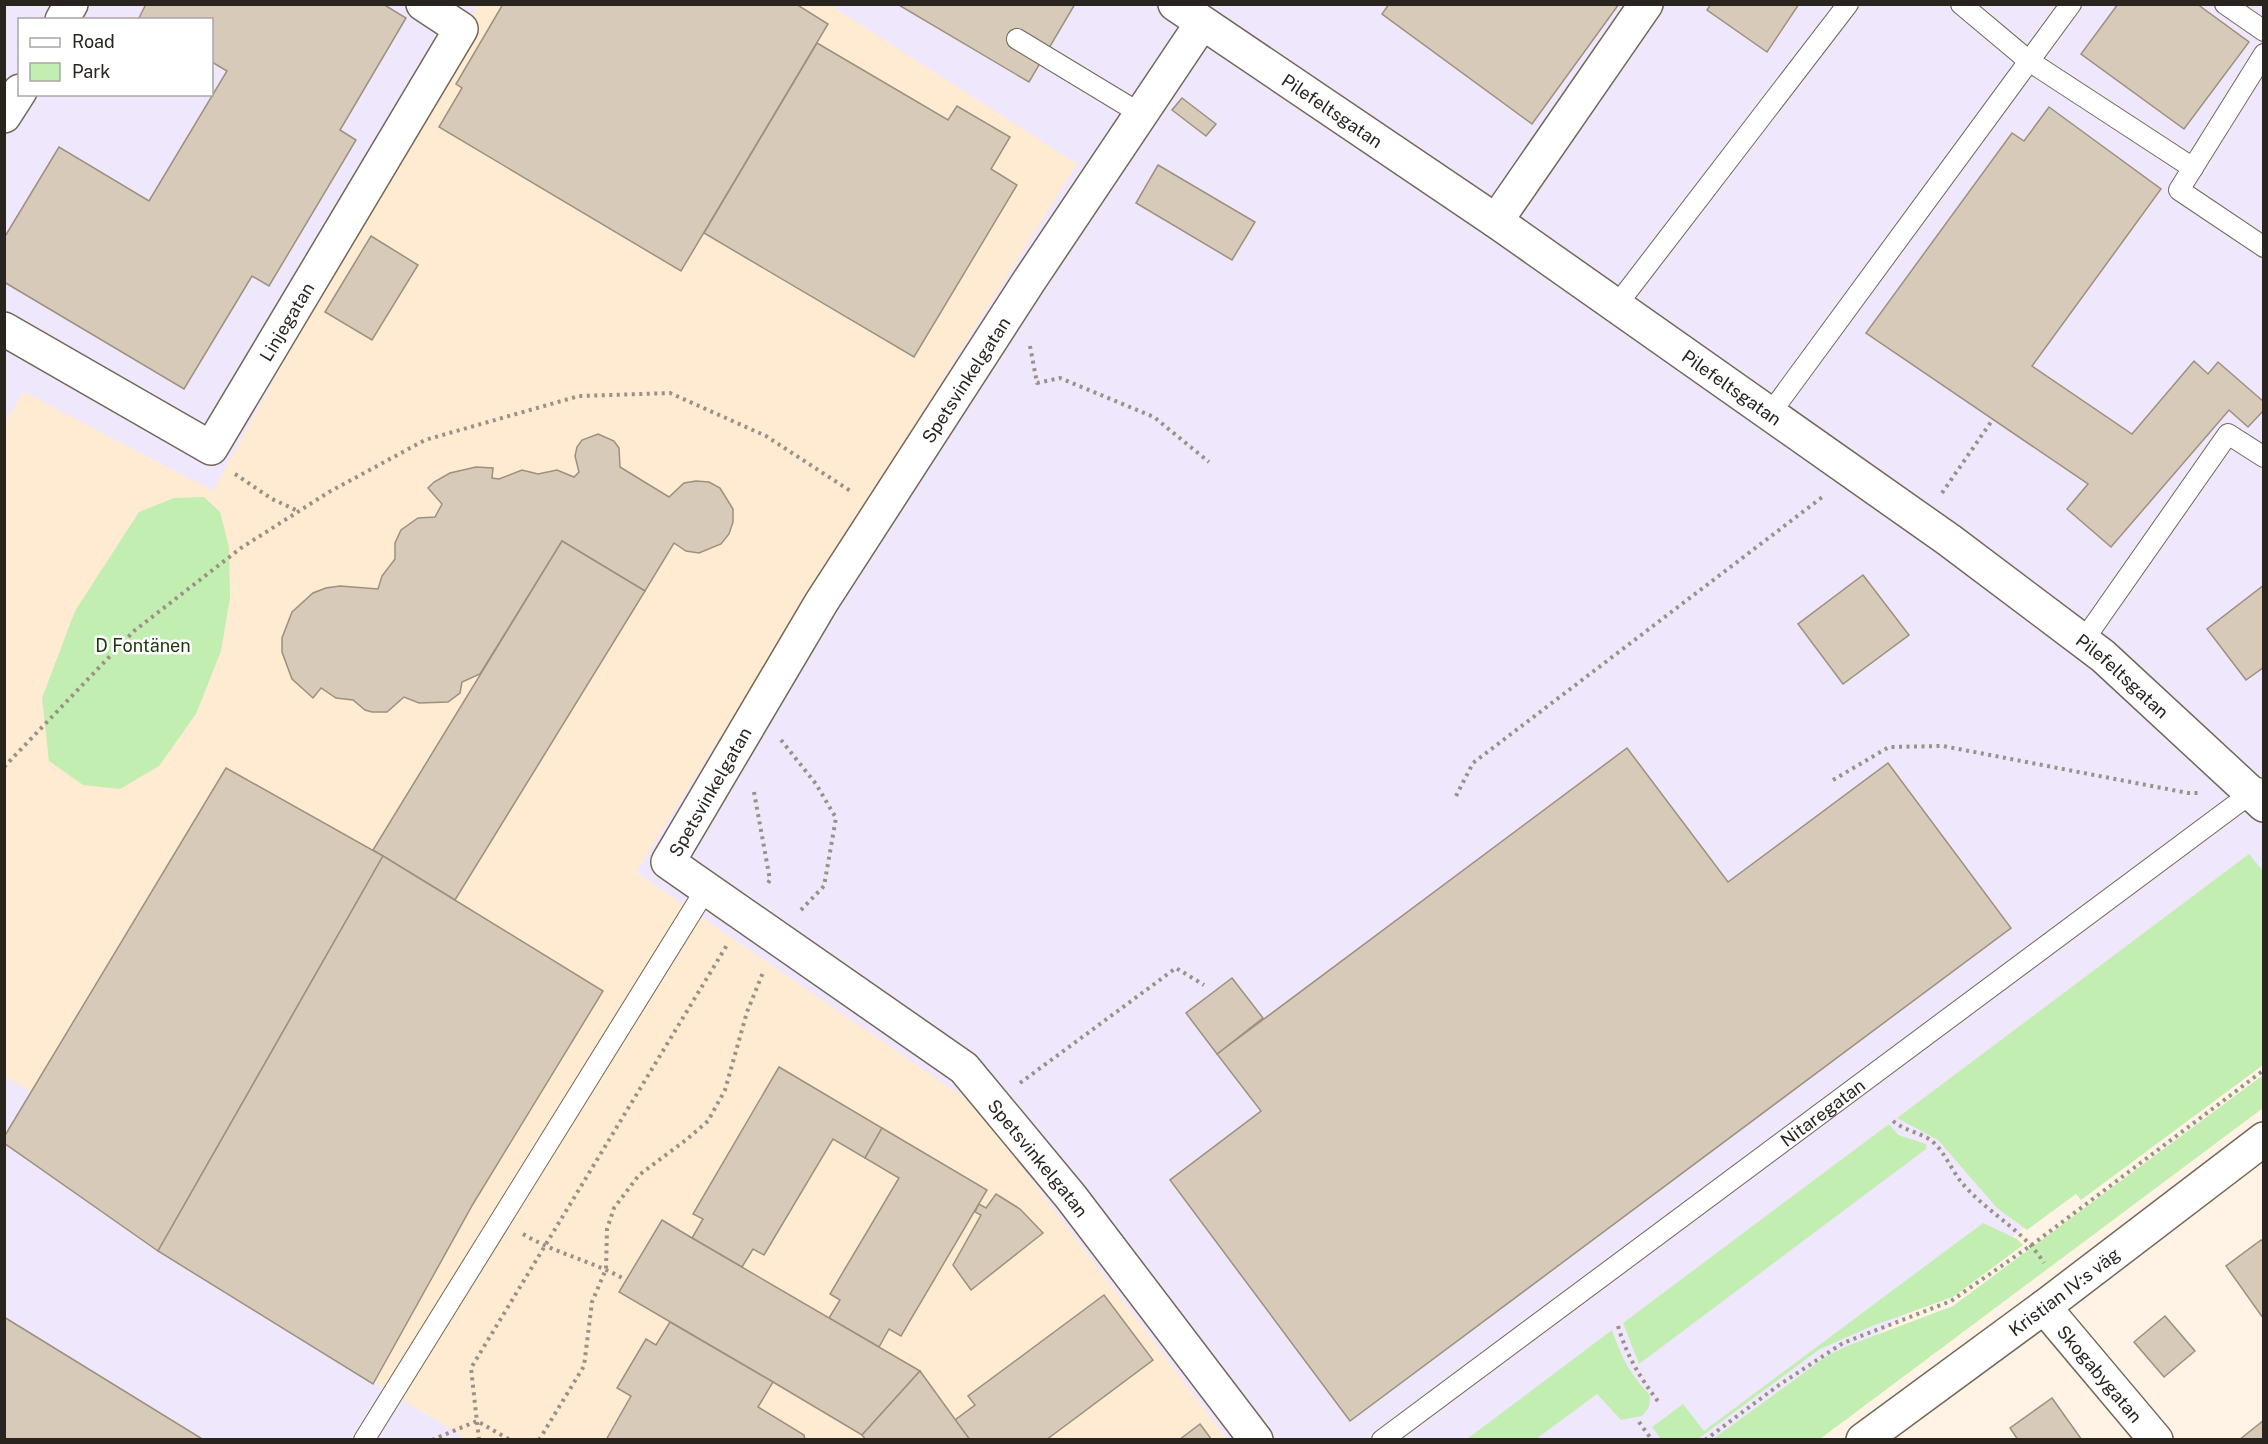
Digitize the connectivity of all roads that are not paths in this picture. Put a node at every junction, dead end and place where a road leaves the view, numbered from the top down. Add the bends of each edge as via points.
1 (71, 4) edge
2 (423, 4) edge
3 (1175, 4) edge
4 (1646, 4) edge
5 (1848, 4) edge
6 (1961, 4) edge
7 (2071, 4) edge
8 (2225, 4) edge
9 (63, 18) edge
10 (1202, 22) junction
11 (2264, 31) edge
12 (1017, 39) dead end
13 (2264, 54) edge
14 (2029, 61) junction
15 (18, 94) edge
16 (1141, 114) junction
17 (4, 116) edge
18 (2193, 168) junction
19 (1496, 221) junction
20 (2264, 247) edge
21 (1616, 306) junction
22 (4, 329) edge
23 (1769, 415) junction
24 (2264, 457) edge
25 (2083, 641) junction
26 (2260, 794) edge
27 (706, 889) junction
28 (2264, 1139) edge
29 (2044, 1307) junction
30 (364, 1440) edge
31 (1256, 1440) edge
32 (1382, 1440) edge
33 (1863, 1440) edge
34 (2156, 1440) edge

1 - 9 street
2 - 22 street, Linjegatan via 461,29 211,448
3 - 10 street, Pilefeltsgatan
4 - 19 street
5 - 21 lane
6 - 14 lane
7 - 14 lane
8 - 11 lane
10 - 16 street, Spetsvinkelgatan
10 - 19 street, Pilefeltsgatan
12 - 16 lane
13 - 18 lane
14 - 18 lane
14 - 23 lane
15 - 17 street
16 - 27 street, Spetsvinkelgatan via 821,603 668,862
18 - 20 lane via 2179,190
19 - 21 street, Pilefeltsgatan
21 - 23 street, Pilefeltsgatan
23 - 25 street, Pilefeltsgatan via 1923,522
24 - 25 lane via 2228,434
25 - 26 street, Pilefeltsgatan
26 - 32 lane, Nitaregatan
27 - 30 lane
27 - 31 street, Spetsvinkelgatan via 964,1068 1071,1197
28 - 29 street, Kristian IV:s väg
29 - 33 street, Kristian IV:s väg
29 - 34 street, Skogabygatan

